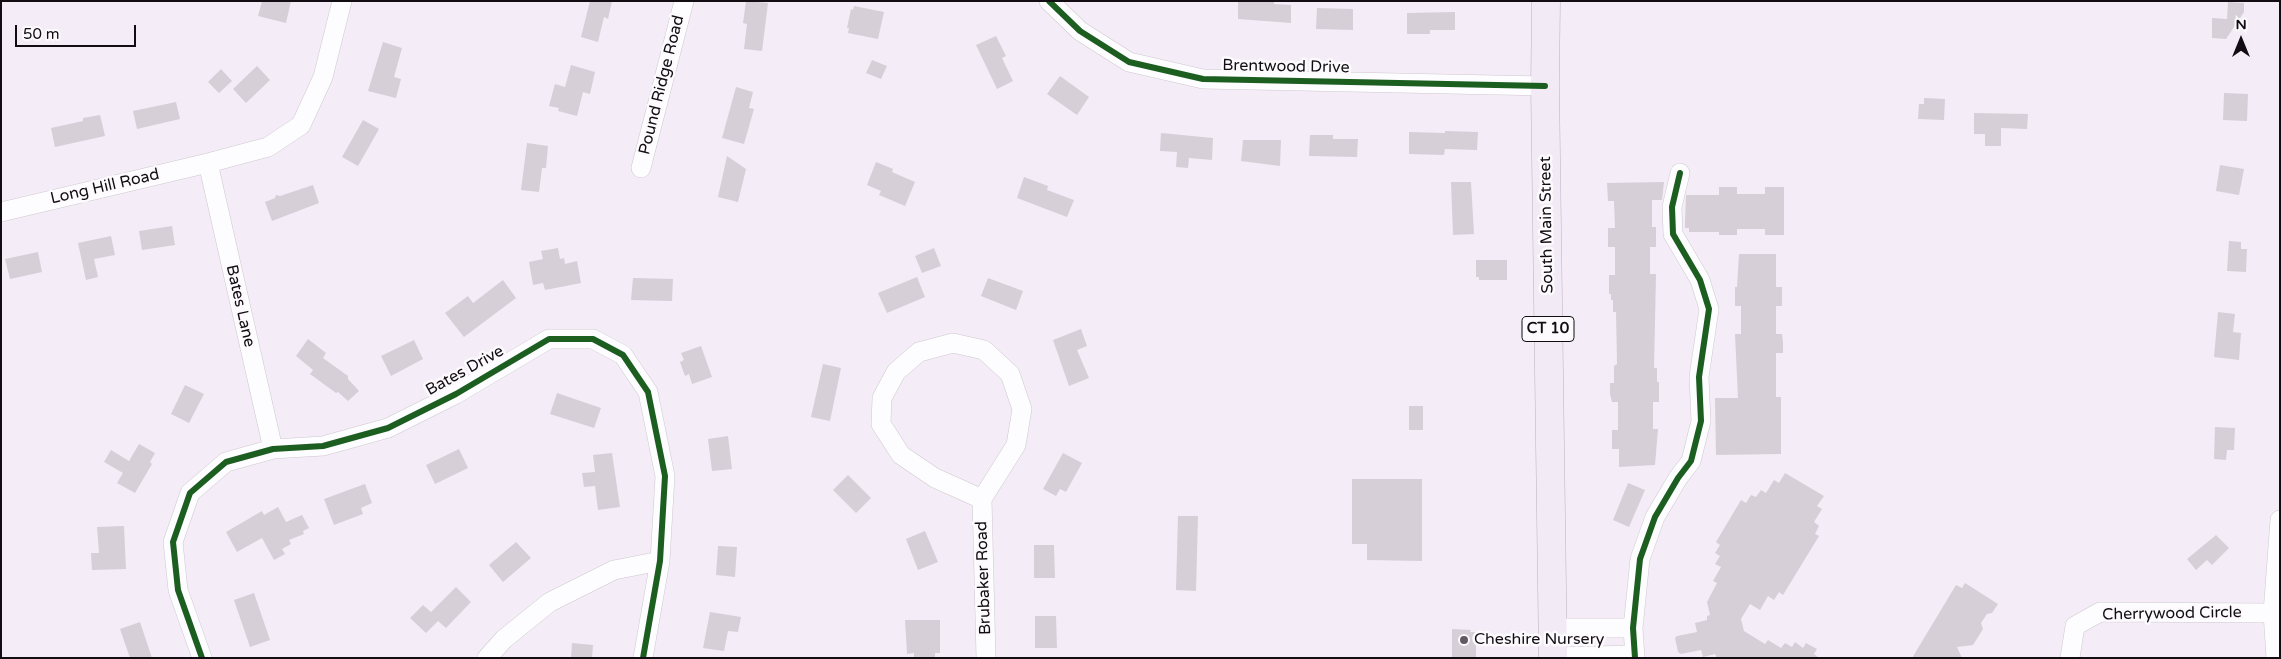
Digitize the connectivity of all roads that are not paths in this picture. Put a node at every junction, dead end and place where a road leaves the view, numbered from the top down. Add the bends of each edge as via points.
1 (342, 1) edge
2 (684, 1) edge
3 (1049, 1) edge
4 (1546, 1) edge
5 (1545, 86) junction
6 (208, 163) junction
7 (641, 168) dead end
8 (1680, 172) dead end
9 (1, 212) edge
10 (273, 449) junction
11 (982, 499) junction
12 (2280, 520) edge
13 (660, 561) junction
14 (2273, 613) junction
15 (1553, 628) junction
16 (1633, 628) junction
17 (1634, 656) edge
18 (1553, 657) edge
19 (202, 658) edge
20 (487, 658) edge
21 (643, 658) edge
22 (986, 658) edge
23 (2070, 658) edge
24 (2276, 658) edge

1 - 6 street, Long Hill Road via 323,78 301,125 268,147
2 - 7 street, Pound Ridge Road
3 - 5 street, Brentwood Drive via 1080,31 1129,62 1203,79
4 - 5 highway, South Main Street / CT 10
5 - 15 highway, South Main Street / CT 10
6 - 9 street, Long Hill Road
6 - 10 street, Bates Lane
8 - 16 street via 1672,207 1673,234 1700,280 1709,309 1699,377 1701,421 1691,461 1655,517 1640,559
10 - 13 street, Bates Drive via 323,446 388,428 456,394 549,339 593,339 622,355 648,392 665,476
10 - 19 street, Bates Drive via 226,462 190,493 173,542 178,590
11 - 11 street, Brubaker Road via 1016,445 1022,409 1010,374 984,350 953,343 919,352 896,372 882,398 881,424 901,455 935,478
11 - 22 street, Brubaker Road
12 - 14 street
13 - 20 street via 614,570 550,602 504,639
13 - 21 street, Bates Drive
14 - 23 street, Cherrywood Circle via 2100,612 2075,626
14 - 24 street
15 - 16 street
15 - 18 highway, South Main Street / CT 10
16 - 17 street
17 - 18 street

